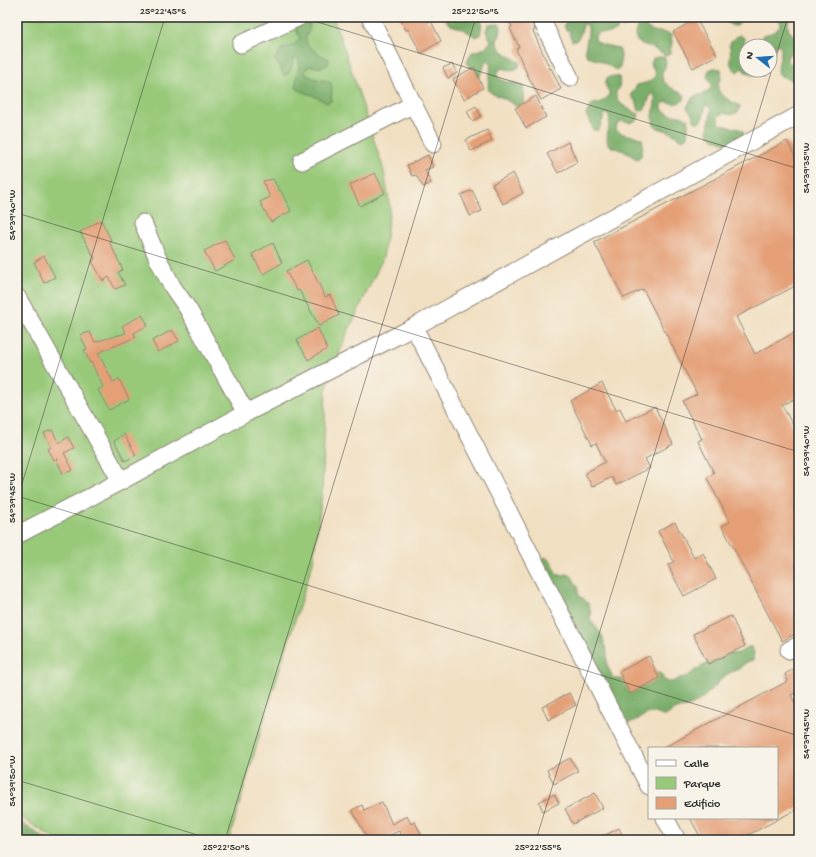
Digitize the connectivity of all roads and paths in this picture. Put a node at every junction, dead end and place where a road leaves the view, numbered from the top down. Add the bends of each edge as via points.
1 (299, 17) edge
2 (370, 17) edge
3 (540, 17) edge
4 (241, 44) dead end
5 (570, 78) dead end
6 (414, 104) junction
7 (799, 115) edge
8 (433, 144) dead end
9 (302, 161) dead end
10 (143, 222) dead end
11 (17, 297) edge
12 (414, 327) junction
13 (246, 413) junction
14 (121, 481) junction
15 (17, 535) edge
16 (648, 784) edge
17 (666, 819) edge
18 (677, 840) edge

1 - 4 street
2 - 6 street
3 - 5 street
6 - 8 street
6 - 9 street
7 - 12 street
10 - 13 street via 172,286 188,309
11 - 14 street
12 - 13 street
12 - 16 street
13 - 14 street
14 - 15 street
17 - 18 street

